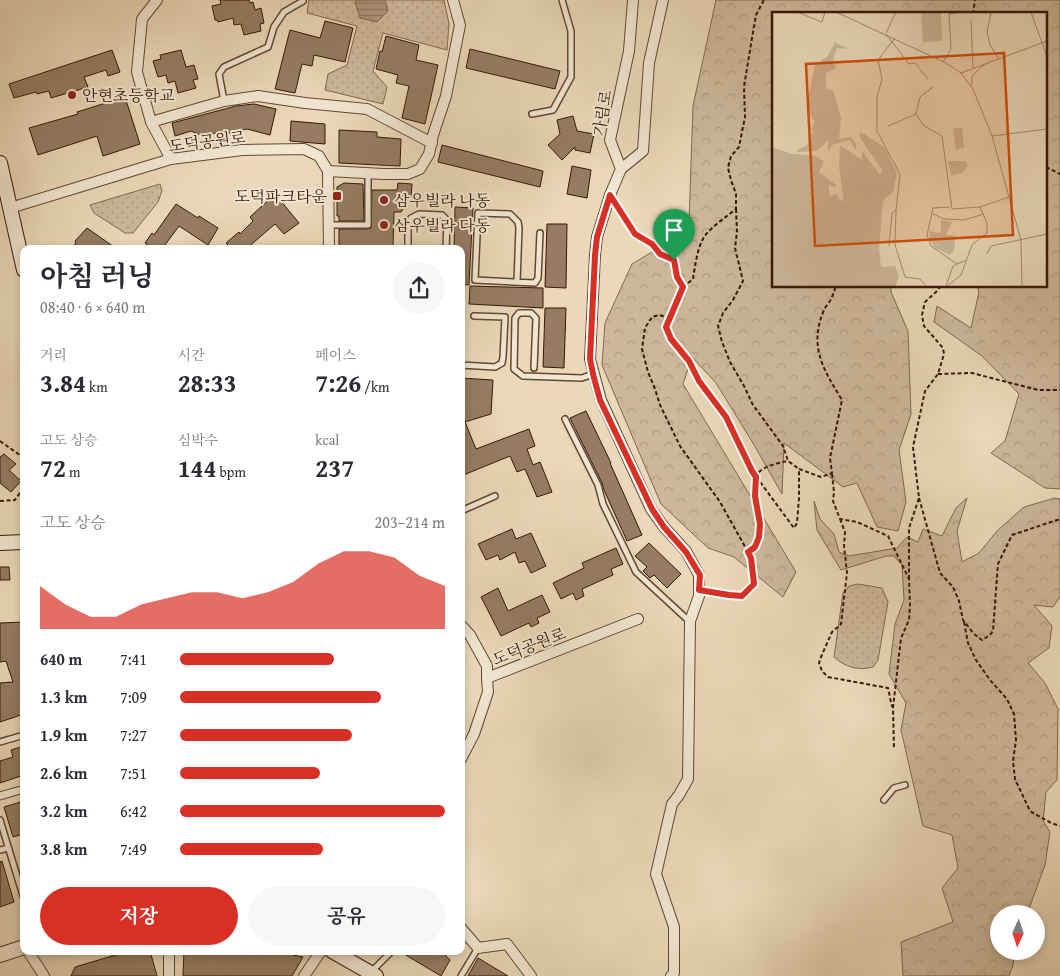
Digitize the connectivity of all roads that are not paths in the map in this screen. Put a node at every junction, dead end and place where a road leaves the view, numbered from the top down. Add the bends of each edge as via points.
1 (157, 0) edge
2 (453, 0) edge
3 (562, 0) edge
4 (633, 0) edge
5 (663, 0) edge
6 (303, 1) edge
7 (224, 101) junction
8 (532, 114) dead end
9 (151, 122) junction
10 (432, 143) junction
11 (171, 159) junction
12 (0, 163) edge
13 (621, 169) junction
14 (328, 171) junction
15 (368, 173) junction
16 (10, 208) junction
17 (328, 225) junction
18 (540, 233) dead end
19 (329, 245) edge
20 (408, 245) edge
21 (446, 245) edge
22 (20, 252) edge
23 (517, 282) junction
24 (474, 316) dead end
25 (465, 365) edge
26 (534, 368) dead end
27 (593, 374) junction
28 (565, 419) dead end
29 (495, 496) dead end
30 (465, 510) edge
31 (20, 542) edge
32 (0, 543) edge
33 (754, 584) road end
34 (699, 590) junction
35 (638, 619) dead end
36 (690, 621) junction
37 (465, 629) edge
38 (487, 678) junction
39 (20, 736) edge
40 (0, 742) edge
41 (465, 751) edge
42 (905, 785) dead end
43 (20, 790) edge
44 (0, 796) edge
45 (884, 800) dead end
46 (0, 820) edge
47 (8, 848) junction
48 (0, 850) edge
49 (20, 886) edge
50 (465, 933) edge
51 (20, 948) edge
52 (478, 948) junction
53 (0, 955) edge
54 (31, 955) edge
55 (169, 955) edge
56 (318, 955) edge
57 (339, 955) edge
58 (389, 955) edge
59 (373, 974) edge
60 (44, 976) edge
61 (169, 976) edge
62 (304, 976) edge
63 (461, 976) edge
64 (531, 976) edge
65 (671, 976) edge

1 - 9 street via 142,20 137,72
2 - 10 street via 460,25 446,96
3 - 8 lane via 571,31 570,77 554,110
4 - 13 street, 가림로 via 629,51 610,140
5 - 13 street via 648,63 643,152
6 - 7 lane via 284,12 274,27 268,47 224,67 220,74
7 - 9 street
7 - 10 street via 258,96 367,109
9 - 11 street
10 - 15 street via 420,169 408,174
11 - 14 street, 도덕공원로 via 242,150 304,149 319,156
11 - 16 street, 도덕공원로
12 - 16 main road
13 - 27 street via 597,237 590,359
14 - 15 street
14 - 17 street
15 - 17 lane via 368,225
16 - 22 main road
17 - 19 street
18 - 23 lane via 538,278 535,283
20 - 21 lane via 408,226 411,218 419,214 442,215 447,220
23 - 23 lane via 475,280 478,213 510,214 518,222
24 - 25 lane via 505,317 504,357 502,363 495,367
26 - 27 lane via 536,318 531,313 519,313 515,318 514,369 523,376 582,378
27 - 34 street via 600,400 652,509 700,575
28 - 36 lane via 636,572
29 - 30 lane
31 - 32 main road
33 - 34 lane via 742,596
34 - 36 street
35 - 38 street, 도덕공원로
36 - 65 street via 688,779 672,804 656,874 674,928 674,973
37 - 38 street, 도덕공원로 via 487,666
38 - 41 street via 488,692
39 - 40 lane
42 - 45 lane via 894,788
43 - 44 street
46 - 47 lane
47 - 48 lane
47 - 49 lane
50 - 52 street
51 - 53 main road
52 - 63 lane
52 - 64 street via 507,944
54 - 60 street
55 - 61 street
56 - 62 street
57 - 59 main road
58 - 59 lane

